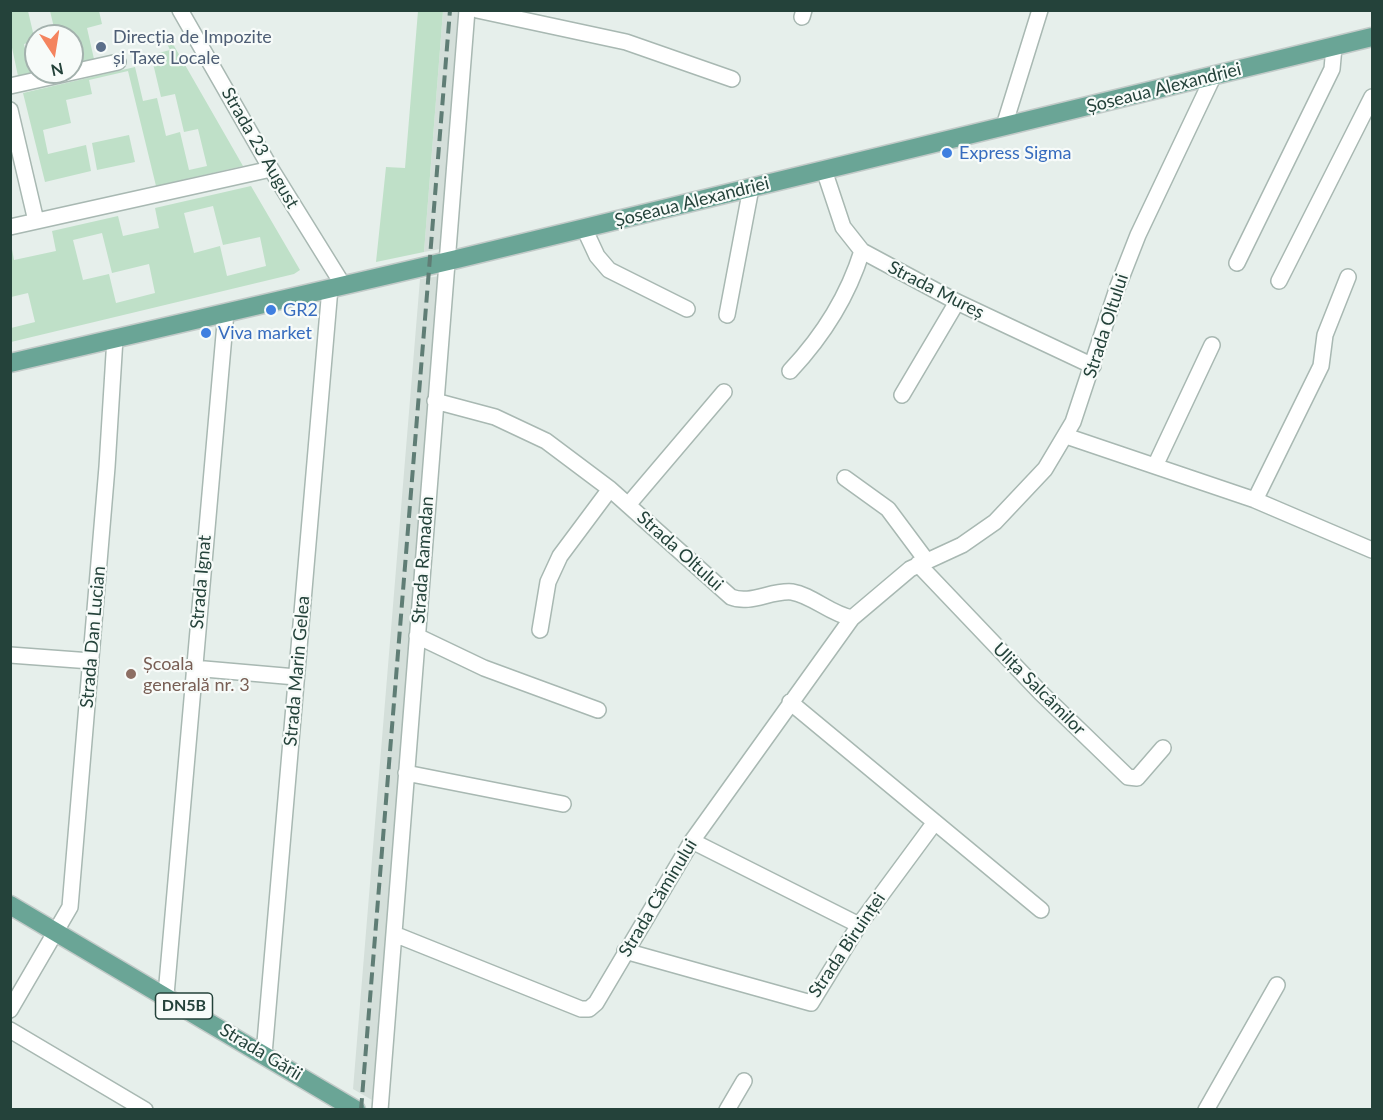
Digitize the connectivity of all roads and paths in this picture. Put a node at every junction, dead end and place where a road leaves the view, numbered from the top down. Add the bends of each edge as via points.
1 (180, 10) edge
2 (467, 10) edge
3 (477, 10) edge
4 (1040, 10) edge
5 (1372, 37) edge
6 (1334, 47) junction
7 (118, 62) dead end
8 (1213, 77) junction
9 (732, 79) dead end
10 (10, 86) edge
11 (1372, 97) edge
12 (10, 110) edge
13 (1004, 126) junction
14 (271, 169) junction
15 (824, 170) junction
16 (751, 188) junction
17 (36, 221) junction
18 (10, 227) edge
19 (584, 228) junction
20 (862, 251) junction
21 (446, 262) junction
22 (1237, 263) dead end
23 (1348, 277) dead end
24 (1279, 280) dead end
25 (336, 287) junction
26 (957, 302) junction
27 (687, 309) dead end
28 (226, 312) junction
29 (727, 315) dead end
30 (115, 338) junction
31 (1212, 345) dead end
32 (10, 363) edge
33 (1093, 366) junction
34 (790, 371) dead end
35 (724, 392) dead end
36 (902, 395) dead end
37 (435, 401) junction
38 (1066, 436) junction
39 (1155, 466) junction
40 (844, 478) dead end
41 (610, 489) junction
42 (1254, 500) junction
43 (628, 505) junction
44 (1372, 550) edge
45 (922, 562) junction
46 (852, 618) junction
47 (540, 630) dead end
48 (417, 636) junction
49 (10, 655) edge
50 (91, 661) junction
51 (193, 668) junction
52 (296, 677) junction
53 (790, 702) junction
54 (598, 710) dead end
55 (1163, 748) dead end
56 (406, 773) junction
57 (563, 804) dead end
58 (935, 822) junction
59 (692, 841) junction
60 (10, 904) edge
61 (1041, 910) dead end
62 (859, 925) junction
63 (56, 932) junction
64 (394, 934) junction
65 (625, 951) junction
66 (1277, 985) dead end
67 (165, 996) junction
68 (10, 1010) edge
69 (10, 1030) edge
70 (264, 1054) junction
71 (744, 1081) dead end
72 (145, 1110) edge
73 (356, 1110) edge
74 (380, 1110) edge
75 (727, 1110) edge
76 (1206, 1110) edge

1 - 14 street, Strada 23 August
2 - 21 street, Strada Ramadan
3 - 9 street via 637,45
4 - 13 street
5 - 6 main road, Șoseaua Alexandriei
6 - 8 main road, Șoseaua Alexandriei
6 - 22 street via 1332,69
7 - 10 street
8 - 13 main road, Șoseaua Alexandriei
8 - 33 street, Strada Oltului via 1138,235
11 - 24 street
12 - 17 street
13 - 15 main road, Șoseaua Alexandriei
14 - 17 street
14 - 25 street, Strada 23 August
15 - 16 main road, Șoseaua Alexandriei
15 - 20 street, Strada Mureș via 843,227
16 - 19 main road, Șoseaua Alexandriei
16 - 29 street
17 - 18 street
19 - 21 main road, Șoseaua Alexandriei
19 - 27 street via 597,256 609,270
20 - 26 street, Strada Mureș
20 - 34 street via 856,271 823,331
21 - 25 main road, Șoseaua Alexandriei
21 - 37 street, Strada Ramadan
23 - 42 street via 1325,335 1321,366
25 - 28 main road, Șoseaua Alexandriei
25 - 52 street, Strada Marin Gelea
26 - 33 street, Strada Mureș
26 - 36 street
28 - 30 main road, Șoseaua Alexandriei
28 - 51 street, Strada Ignat
30 - 32 main road, Șoseaua Alexandriei
30 - 50 street, Strada Dan Lucian
31 - 39 street
33 - 38 street, Strada Oltului
35 - 43 street
37 - 41 street, Strada Oltului via 495,417 531,433
37 - 48 street, Strada Ramadan
38 - 39 street
38 - 45 street, Strada Oltului via 1045,469 995,522 962,545
39 - 42 street
40 - 45 street via 888,509
41 - 43 street, Strada Oltului
41 - 47 street via 560,556 549,582
42 - 44 street
43 - 46 street, Strada Oltului via 731,597 745,600 795,592 831,612
45 - 46 street, Strada Oltului
45 - 55 street, Ulița Salcâmilor via 1041,693 1128,777 1137,778
46 - 53 street, Strada Căminului
48 - 54 street via 493,671
48 - 56 street, Strada Ramadan
49 - 50 street
50 - 63 street, Strada Dan Lucian via 69,907
51 - 52 street
51 - 67 street, Strada Ignat
52 - 70 street, Strada Marin Gelea
53 - 58 street
53 - 59 street, Strada Căminului
56 - 57 street
56 - 64 street, Strada Ramadan
58 - 61 street
58 - 62 street, Strada Biruinței
59 - 62 street
59 - 65 street, Strada Căminului
60 - 63 main road, Strada Gării / DN5B
62 - 65 street, Strada Biruinței via 811,1003
63 - 67 main road, Strada Gării / DN5B
63 - 68 street, Strada Dan Lucian
64 - 65 street, Strada Căminului via 581,1009 596,1003
64 - 74 street, Strada Ramadan
66 - 76 street
67 - 70 main road, Strada Gării / DN5B
69 - 72 street
70 - 73 main road, Strada Gării / DN5B
71 - 75 street

